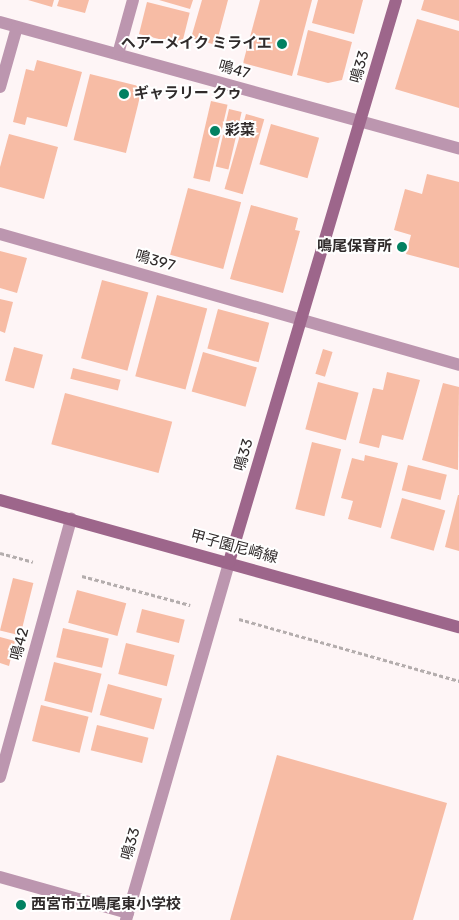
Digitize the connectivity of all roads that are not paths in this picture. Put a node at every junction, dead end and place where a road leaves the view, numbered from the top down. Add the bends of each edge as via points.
1 (133, 0) edge
2 (396, 0) edge
3 (0, 22) edge
4 (17, 27) junction
5 (118, 54) junction
6 (0, 87) edge
7 (361, 122) junction
8 (459, 148) edge
9 (0, 234) edge
10 (300, 320) junction
11 (459, 365) edge
12 (0, 500) edge
13 (71, 519) junction
14 (229, 562) junction
15 (459, 627) edge
16 (0, 777) edge
17 (0, 876) edge
18 (127, 916) edge

1 - 5 street
2 - 7 street, 鳴33
3 - 4 street, 鳴47
4 - 5 street, 鳴47
4 - 6 street
5 - 7 street, 鳴47
7 - 8 street, 鳴47
7 - 10 street, 鳴33
9 - 10 street, 鳴397
10 - 11 street, 鳴397
10 - 14 street, 鳴33
12 - 13 street, 甲子園尼崎線
13 - 14 street, 甲子園尼崎線
13 - 16 street, 鳴42
14 - 15 street, 甲子園尼崎線
14 - 18 street, 鳴33
17 - 18 street

